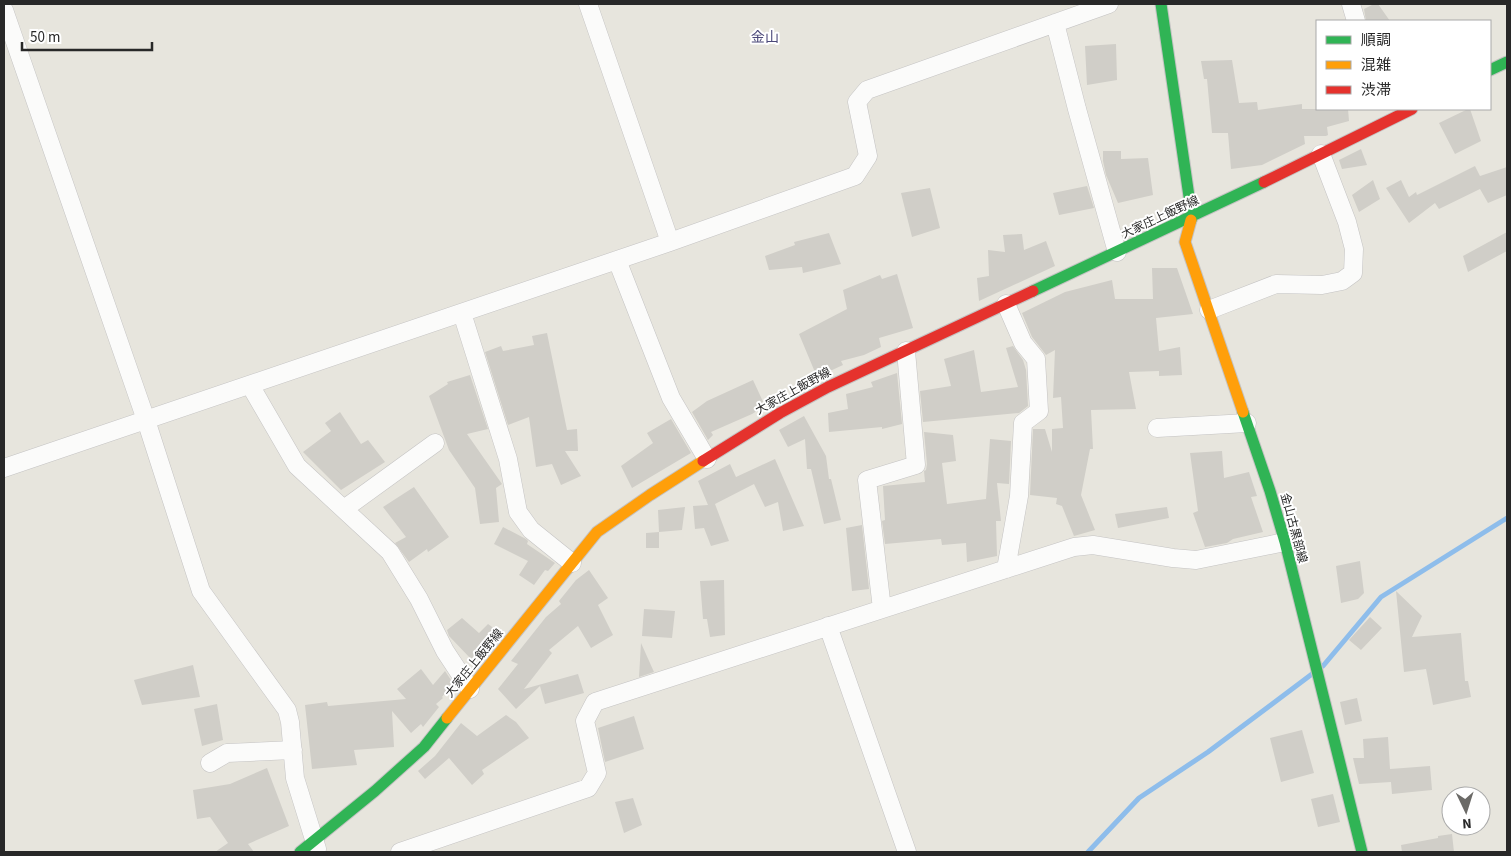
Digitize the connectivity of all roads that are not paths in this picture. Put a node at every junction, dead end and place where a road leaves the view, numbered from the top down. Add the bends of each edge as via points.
1 (588, 4) edge
2 (1109, 4) edge
3 (1161, 4) edge
4 (1351, 4) edge
5 (4, 10) edge
6 (1072, 10) edge
7 (1356, 20) edge
8 (1055, 23) junction
9 (1507, 62) edge
10 (1491, 70) edge
11 (1408, 110) edge
12 (1381, 116) edge
13 (1321, 154) junction
14 (1192, 217) junction
15 (670, 242) junction
16 (1117, 252) junction
17 (617, 260) junction
18 (1006, 304) junction
19 (1209, 310) junction
20 (462, 313) junction
21 (906, 350) junction
22 (250, 385) junction
23 (146, 420) junction
24 (1247, 423) junction
25 (1157, 428) dead end
26 (435, 443) dead end
27 (707, 458) junction
28 (4, 468) edge
29 (344, 509) junction
30 (1285, 542) junction
31 (572, 563) junction
32 (1006, 569) junction
33 (882, 609) junction
34 (828, 626) junction
35 (470, 689) junction
36 (292, 750) junction
37 (210, 764) dead end
38 (316, 846) edge
39 (300, 852) edge
40 (400, 852) edge
41 (907, 852) edge
42 (1362, 852) edge

1 - 15 street
2 - 6 street
3 - 14 main road
4 - 7 street
5 - 23 street
6 - 8 street
8 - 15 street via 867,90 857,102 868,156 855,176
8 - 16 street
9 - 10 main road
11 - 12 main road, 大家庄上飯野線
12 - 13 main road, 大家庄上飯野線
13 - 14 main road, 大家庄上飯野線
13 - 19 street via 1347,222 1354,249 1353,273 1342,281 1322,285 1276,284
14 - 16 main road, 大家庄上飯野線
14 - 19 main road, 金山古黒部線 via 1185,242
15 - 17 street
16 - 18 main road, 大家庄上飯野線
17 - 20 street
17 - 27 street via 671,398
18 - 21 main road, 大家庄上飯野線
18 - 32 street via 1023,343 1036,359 1039,411 1023,423 1019,496
19 - 24 main road, 金山古黒部線
20 - 22 street
20 - 31 street via 508,458 518,512 531,530
21 - 27 main road, 大家庄上飯野線 via 780,413
21 - 33 street via 916,465 866,480
22 - 23 street
22 - 29 street via 297,466
23 - 28 street
23 - 36 street via 201,591 287,710
24 - 25 street
24 - 30 main road, 金山古黒部線
26 - 29 street
27 - 31 main road, 大家庄上飯野線 via 597,532
29 - 35 street via 390,552
30 - 32 street via 1196,560 1093,545 1074,547
30 - 42 main road, 金山古黒部線
31 - 35 main road, 大家庄上飯野線
32 - 33 street
33 - 34 street
34 - 40 street via 595,702 585,721 597,773 588,788
34 - 41 street
35 - 38 main road, 大家庄上飯野線 via 424,747
36 - 37 street via 227,753
36 - 38 street via 295,778
38 - 39 main road, 大家庄上飯野線

